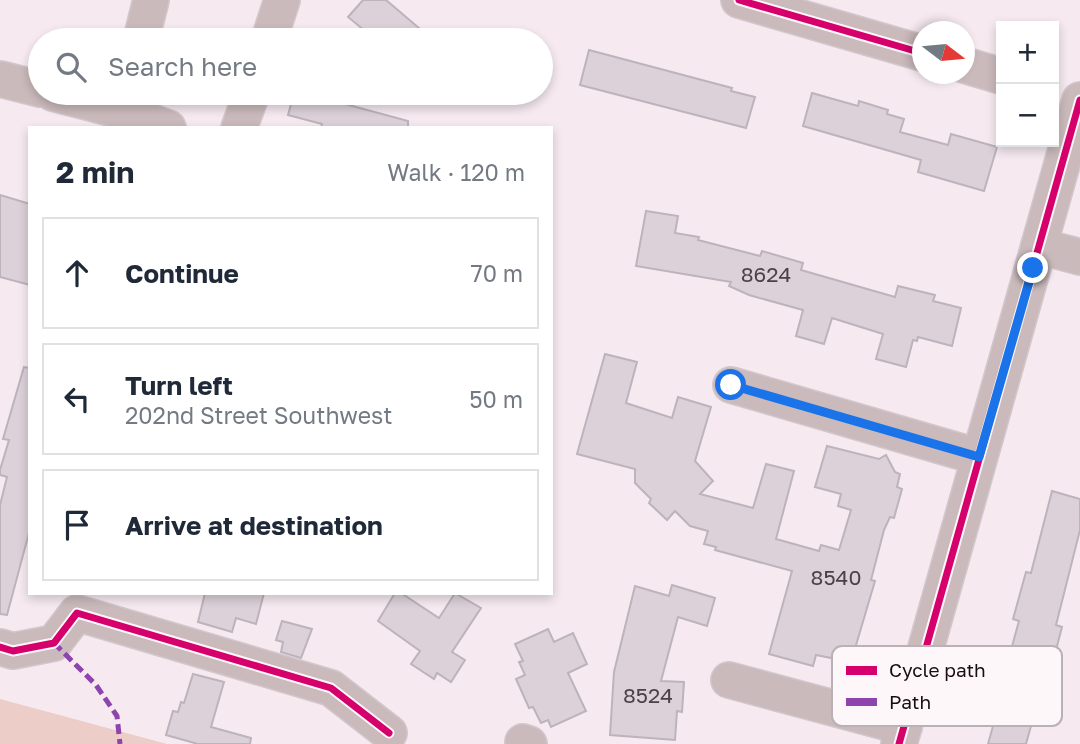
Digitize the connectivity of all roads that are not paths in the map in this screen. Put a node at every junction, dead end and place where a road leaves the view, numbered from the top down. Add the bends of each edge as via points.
1 (151, 0) edge
2 (282, 0) edge
3 (738, 0) edge
4 (144, 28) edge
5 (273, 28) edge
6 (912, 50) edge
7 (975, 68) edge
8 (996, 75) edge
9 (0, 79) edge
10 (28, 86) edge
11 (1059, 93) edge
12 (1080, 99) edge
13 (130, 105) edge
14 (248, 105) edge
15 (164, 126) edge
16 (240, 126) edge
17 (1039, 246) junction
18 (1080, 257) edge
19 (731, 385) dead end
20 (979, 457) junction
21 (80, 603) edge
22 (926, 646) edge
23 (0, 648) edge
24 (729, 680) dead end
25 (832, 713) edge
26 (873, 726) edge
27 (389, 733) dead end
28 (901, 735) edge

1 - 4 street
2 - 5 street
3 - 6 street
7 - 8 street
9 - 10 street
11 - 12 street
12 - 17 street
13 - 15 street
14 - 16 street
17 - 18 street
17 - 20 street
19 - 20 street
20 - 22 street
21 - 23 street via 54,643 13,651
21 - 27 street via 331,688
24 - 25 street
26 - 28 street

